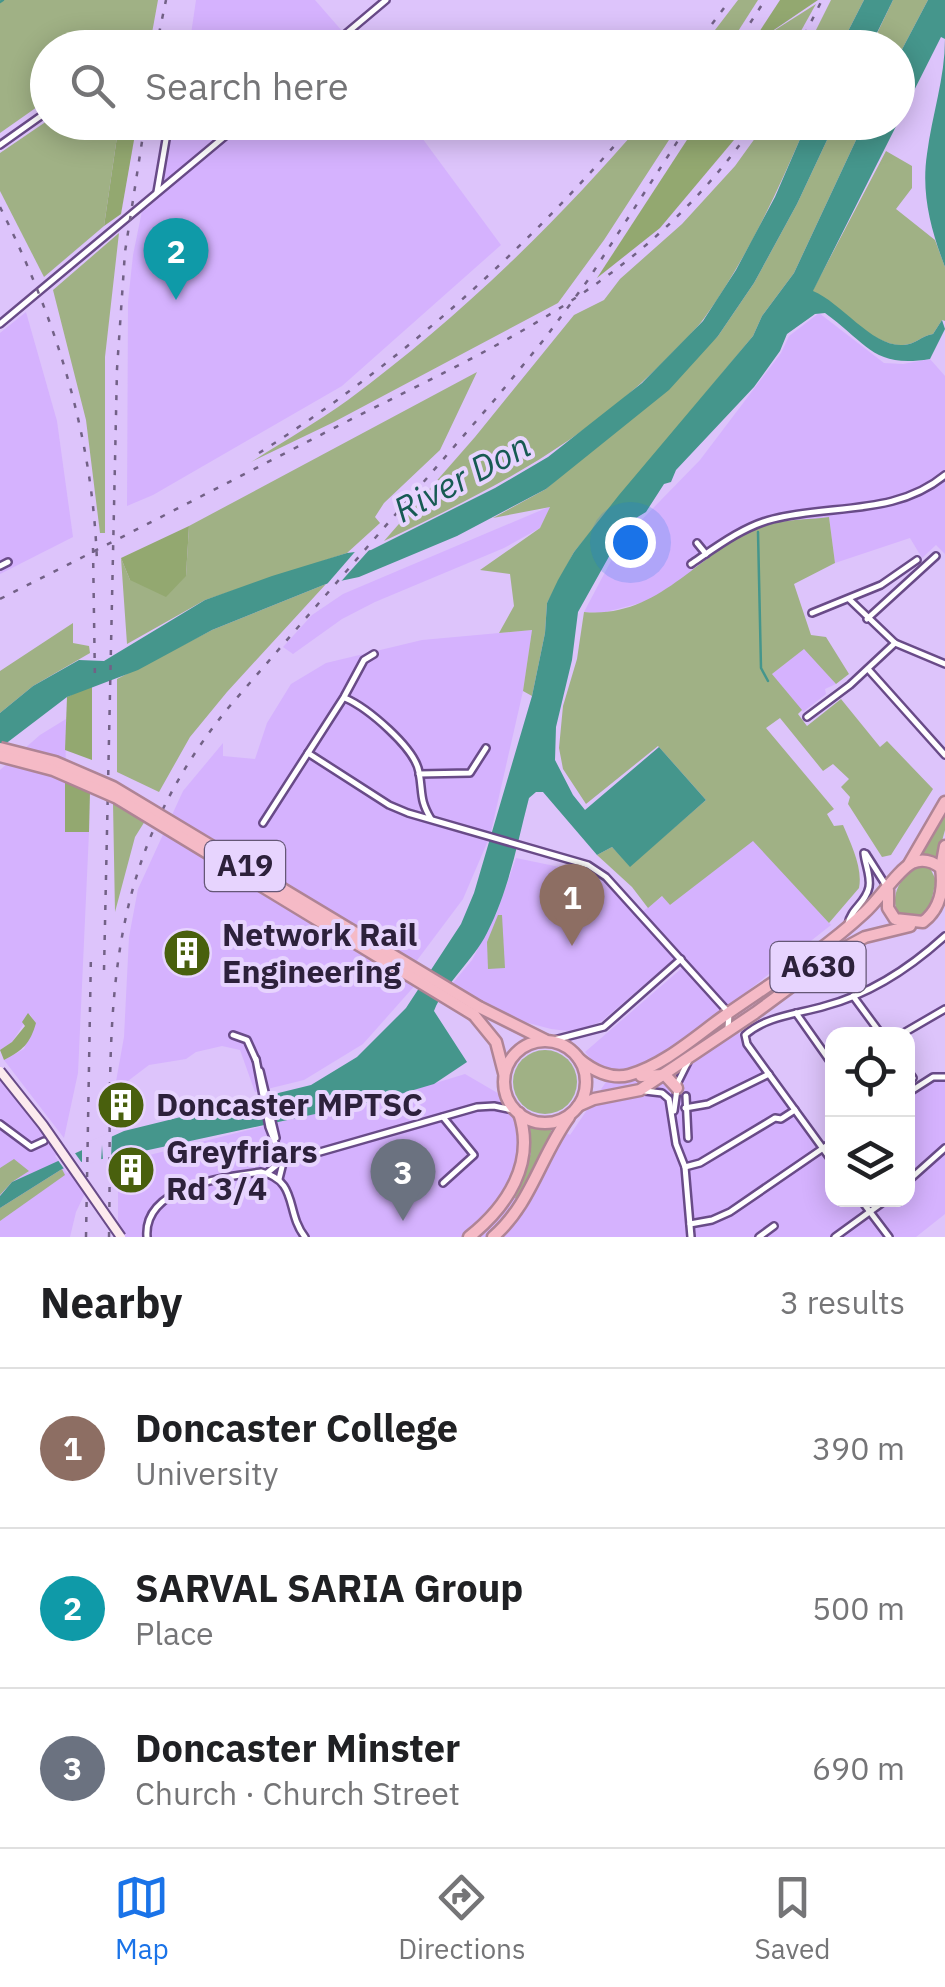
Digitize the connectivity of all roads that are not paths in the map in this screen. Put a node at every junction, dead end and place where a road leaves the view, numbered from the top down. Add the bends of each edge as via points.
1 (386, 0) edge
2 (350, 30) edge
3 (30, 124) edge
4 (166, 140) edge
5 (222, 140) edge
6 (0, 145) edge
7 (157, 192) junction
8 (1, 322) edge
9 (945, 475) edge
10 (697, 544) dead end
11 (706, 554) junction
12 (936, 556) dead end
13 (917, 560) dead end
14 (8, 562) dead end
15 (691, 564) dead end
16 (0, 566) edge
17 (849, 599) junction
18 (812, 613) dead end
19 (867, 619) junction
20 (895, 643) junction
21 (374, 654) dead end
22 (945, 664) edge
23 (868, 669) junction
24 (344, 698) junction
25 (807, 717) dead end
26 (0, 748) edge
27 (486, 748) dead end
28 (308, 753) junction
29 (945, 755) edge
30 (0, 756) edge
31 (419, 774) junction
32 (421, 799) junction
33 (945, 802) edge
34 (404, 812) junction
35 (431, 819) junction
36 (263, 823) dead end
37 (945, 846) edge
38 (908, 864) junction
39 (876, 866) junction
40 (943, 868) edge
41 (900, 875) junction
42 (888, 890) junction
43 (932, 915) junction
44 (945, 918) edge
45 (919, 923) junction
46 (847, 927) junction
47 (945, 936) edge
48 (681, 960) junction
49 (853, 996) junction
50 (945, 1009) edge
51 (476, 1011) junction
52 (729, 1013) junction
53 (796, 1013) junction
54 (876, 1027) edge
55 (914, 1027) edge
56 (727, 1032) junction
57 (233, 1035) dead end
58 (549, 1041) junction
59 (825, 1054) edge
60 (690, 1058) junction
61 (579, 1059) junction
62 (0, 1071) edge
63 (769, 1074) junction
64 (665, 1075) junction
65 (620, 1076) junction
66 (945, 1077) edge
67 (504, 1079) junction
68 (915, 1089) edge
69 (640, 1090) junction
70 (682, 1092) junction
71 (685, 1108) junction
72 (575, 1109) junction
73 (795, 1110) junction
74 (518, 1112) junction
75 (443, 1117) junction
76 (0, 1124) edge
77 (673, 1124) junction
78 (688, 1138) dead end
79 (44, 1141) dead end
80 (823, 1148) junction
81 (945, 1148) edge
82 (825, 1151) edge
83 (283, 1163) junction
84 (686, 1167) junction
85 (915, 1175) edge
86 (273, 1176) junction
87 (443, 1183) dead end
88 (867, 1207) edge
89 (878, 1207) edge
90 (872, 1213) junction
91 (690, 1224) junction
92 (774, 1226) dead end
93 (121, 1237) edge
94 (147, 1237) edge
95 (304, 1237) edge
96 (469, 1237) edge
97 (497, 1237) edge
98 (690, 1237) edge
99 (759, 1237) edge
100 (835, 1237) edge
101 (889, 1237) edge

1 - 2 street
3 - 6 street
4 - 7 street
5 - 7 street
7 - 8 street
9 - 11 street via 880,506 762,522
10 - 11 street
11 - 15 street
12 - 19 street
13 - 17 street
14 - 16 street
17 - 18 street
17 - 19 street
19 - 20 street
20 - 22 street
20 - 23 street
21 - 24 street
23 - 25 street
23 - 29 street
24 - 28 street
24 - 31 street via 380,718
26 - 51 highway, A19, bridge via 114,787
27 - 31 street via 470,773
28 - 34 street
28 - 36 street
30 - 51 highway, A19, bridge via 117,798
31 - 32 street
32 - 34 street
32 - 35 street
33 - 38 highway
34 - 35 street
35 - 48 street via 588,866 606,877
37 - 40 highway
38 - 40 highway via 922,860
38 - 41 highway
39 - 41 street
39 - 42 street
39 - 46 street via 864,852 869,888
40 - 43 highway
41 - 42 highway
42 - 45 highway via 895,919
42 - 46 highway, A630
43 - 44 street
43 - 45 highway
45 - 56 highway, A630 via 839,950
46 - 52 highway, A630
47 - 49 street via 902,972
48 - 52 street
48 - 58 street via 604,1028
49 - 53 street
49 - 54 street
50 - 55 street
51 - 58 highway, A19
51 - 67 highway, A19 via 496,1042
52 - 56 street
52 - 65 highway, A630 via 672,1053
53 - 59 street
53 - 63 street via 745,1035
56 - 60 highway, A630
57 - 83 street via 246,1040 256,1059
58 - 61 highway
58 - 67 highway via 515,1054
60 - 64 highway, A630
60 - 70 street
61 - 65 highway
61 - 72 highway via 586,1083
62 - 93 street, bridge
63 - 71 street
63 - 73 street
64 - 65 highway
64 - 69 highway, A630
64 - 70 highway
66 - 68 street
67 - 74 highway
69 - 72 highway, A630
69 - 77 street via 668,1098
70 - 71 street
70 - 77 street
71 - 78 street
72 - 74 highway via 542,1122
72 - 97 highway via 548,1148 527,1198
73 - 80 street
73 - 84 street
74 - 75 street via 486,1106
74 - 96 highway via 525,1139 519,1174 499,1208
75 - 83 street
75 - 87 street via 474,1154
76 - 79 street via 30,1147
77 - 84 street
80 - 82 street
80 - 91 street via 730,1212
81 - 85 street
83 - 86 street
83 - 86 street
84 - 91 street
86 - 94 street via 254,1172 174,1192 152,1213
86 - 95 street via 286,1187
88 - 90 street
89 - 90 street
90 - 100 street
90 - 101 street
91 - 98 street
92 - 99 street

